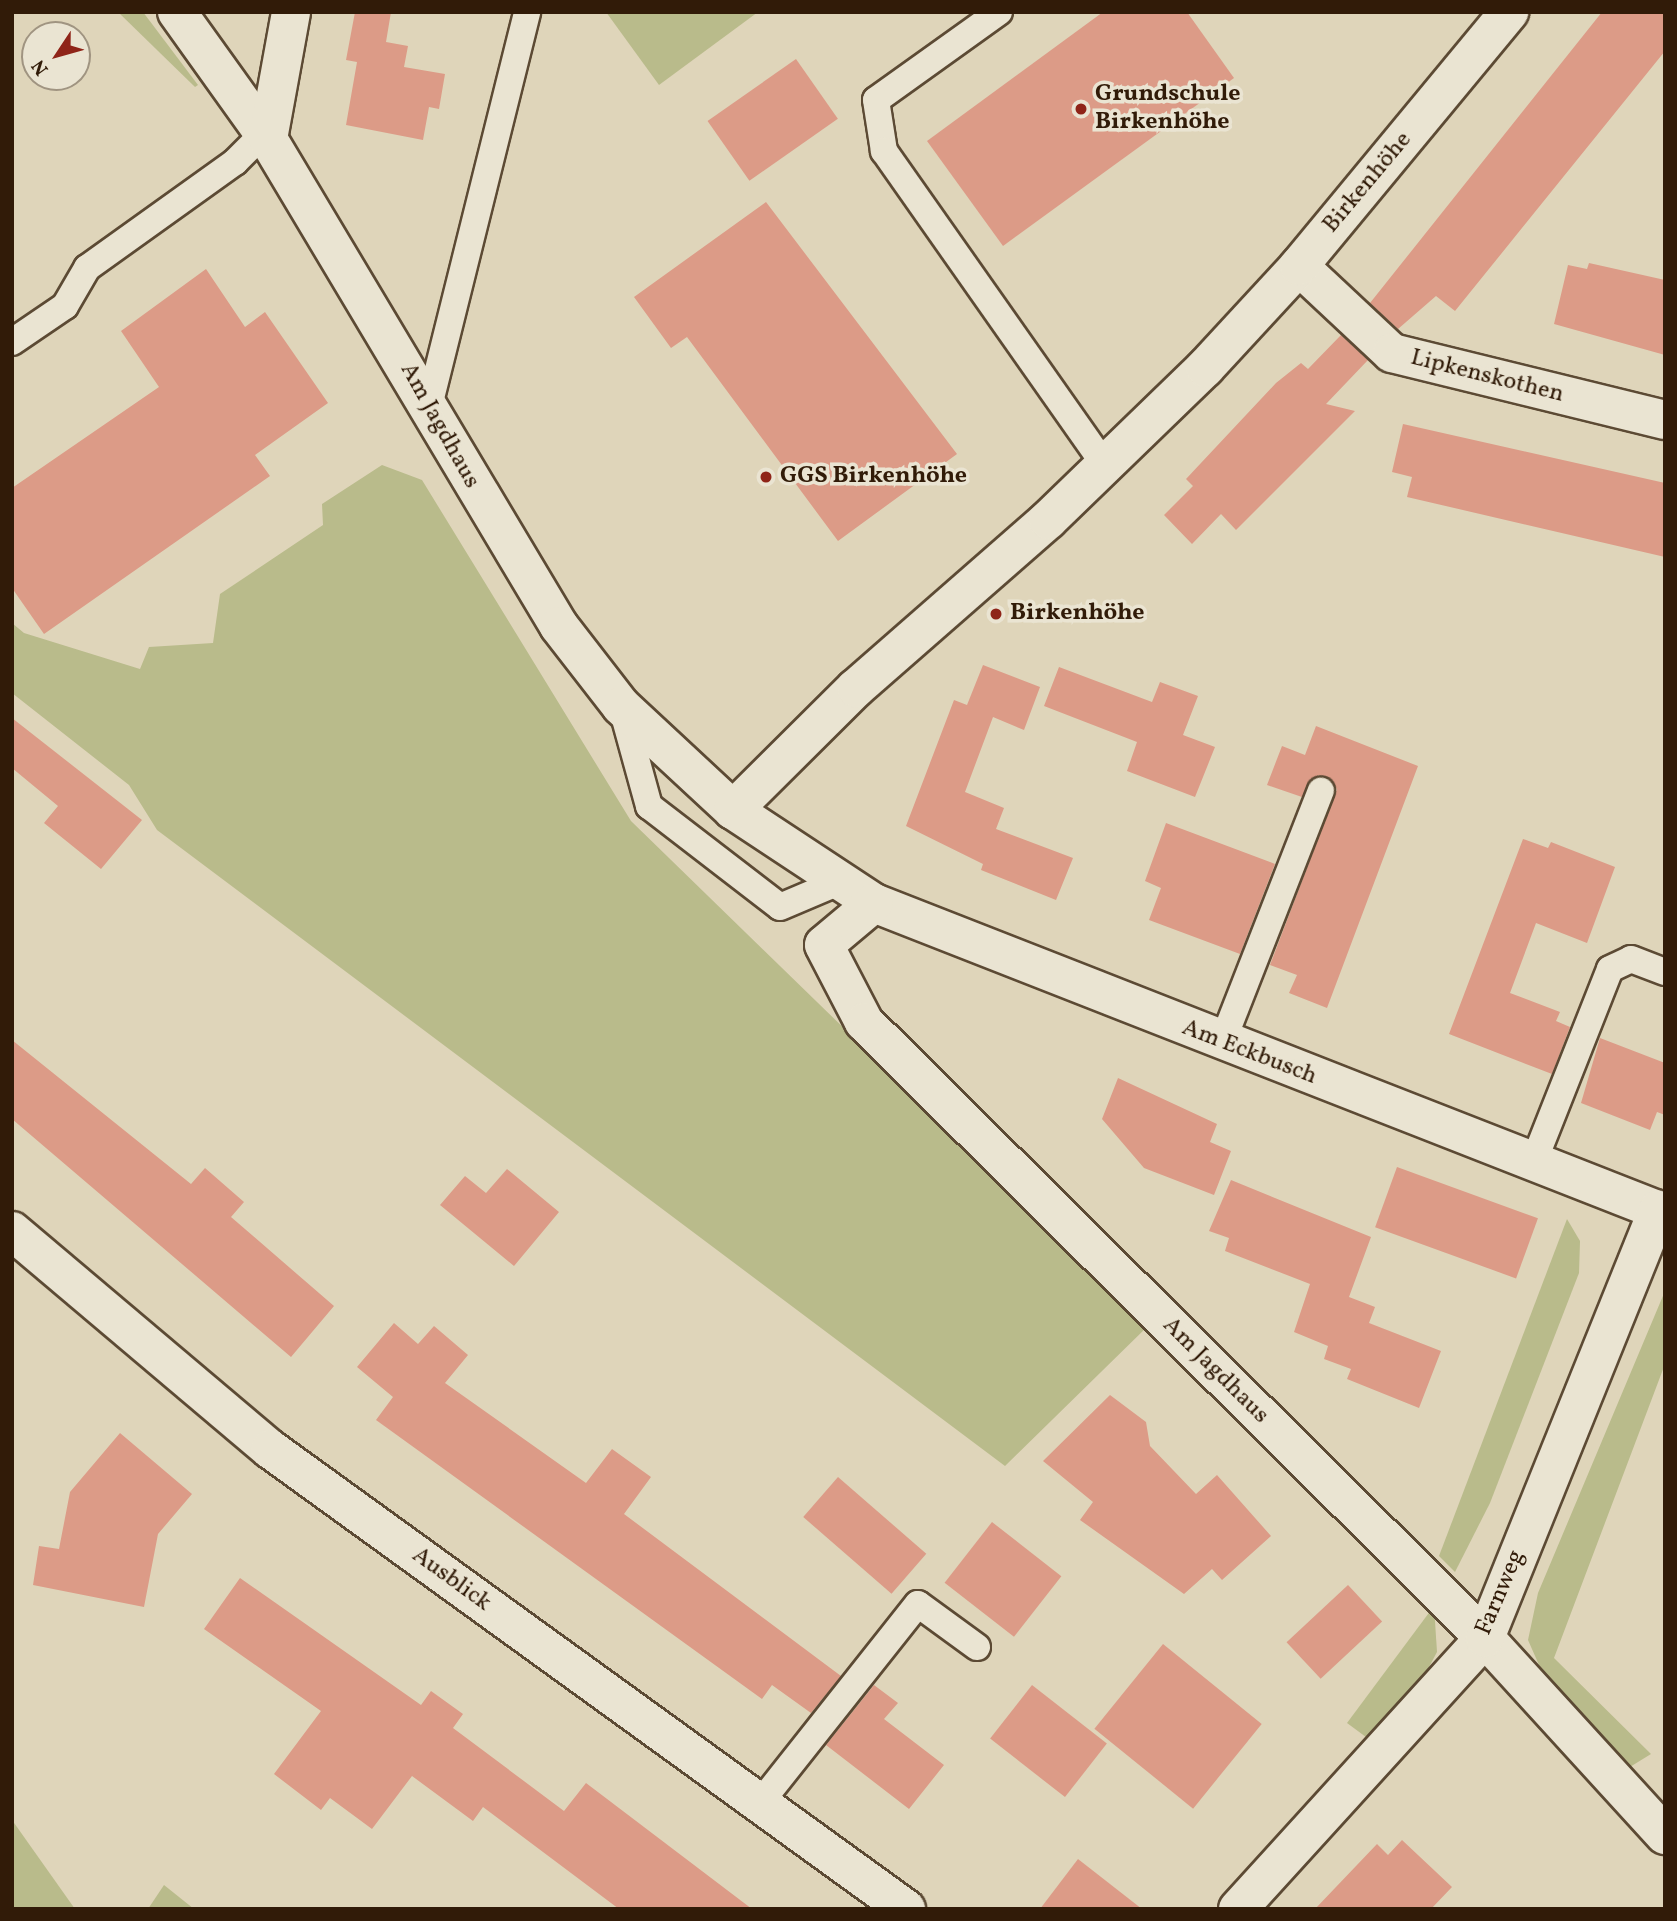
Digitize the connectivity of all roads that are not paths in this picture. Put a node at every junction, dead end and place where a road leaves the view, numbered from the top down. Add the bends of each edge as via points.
1 (177, 12) edge
2 (291, 12) edge
3 (527, 12) edge
4 (999, 12) edge
5 (1509, 12) edge
6 (266, 136) junction
7 (1299, 266) junction
8 (12, 342) edge
9 (429, 406) junction
10 (1665, 420) edge
11 (1105, 465) junction
12 (621, 706) junction
13 (1321, 790) dead end
14 (733, 810) junction
15 (838, 882) junction
16 (874, 903) junction
17 (1665, 972) edge
18 (1222, 1043) junction
19 (1534, 1161) junction
20 (1661, 1212) edge
21 (12, 1231) edge
22 (1485, 1638) junction
23 (977, 1647) dead end
24 (760, 1803) junction
25 (1665, 1835) edge
26 (906, 1909) edge
27 (1238, 1909) edge

1 - 6 street, Am Jagdhaus
2 - 6 street
3 - 9 lane
4 - 11 lane via 876,100 884,151
5 - 7 street, Birkenhöhe
6 - 8 lane via 87,268 65,306
6 - 9 street, Am Jagdhaus
7 - 10 street, Lipkenskothen via 1392,353
7 - 11 street, Birkenhöhe
9 - 12 street, Am Jagdhaus via 522,571
11 - 14 street, Birkenhöhe via 856,688
12 - 14 street, Am Jagdhaus
12 - 15 lane, Am Jagdhaus via 649,806 780,907
13 - 18 lane
14 - 15 street, Am Jagdhaus
15 - 16 street, Am Eckbusch
16 - 18 street, Am Eckbusch
16 - 22 street, Am Jagdhaus via 824,945 864,1022
17 - 19 lane via 1632,959 1610,969
18 - 19 street, Am Eckbusch
19 - 20 street, Am Eckbusch
20 - 22 street, Farnweg
21 - 24 street, Ausblick via 270,1448
22 - 25 street, Am Jagdhaus
22 - 27 street, Farnweg
23 - 24 lane via 918,1604
24 - 26 street, Ausblick

